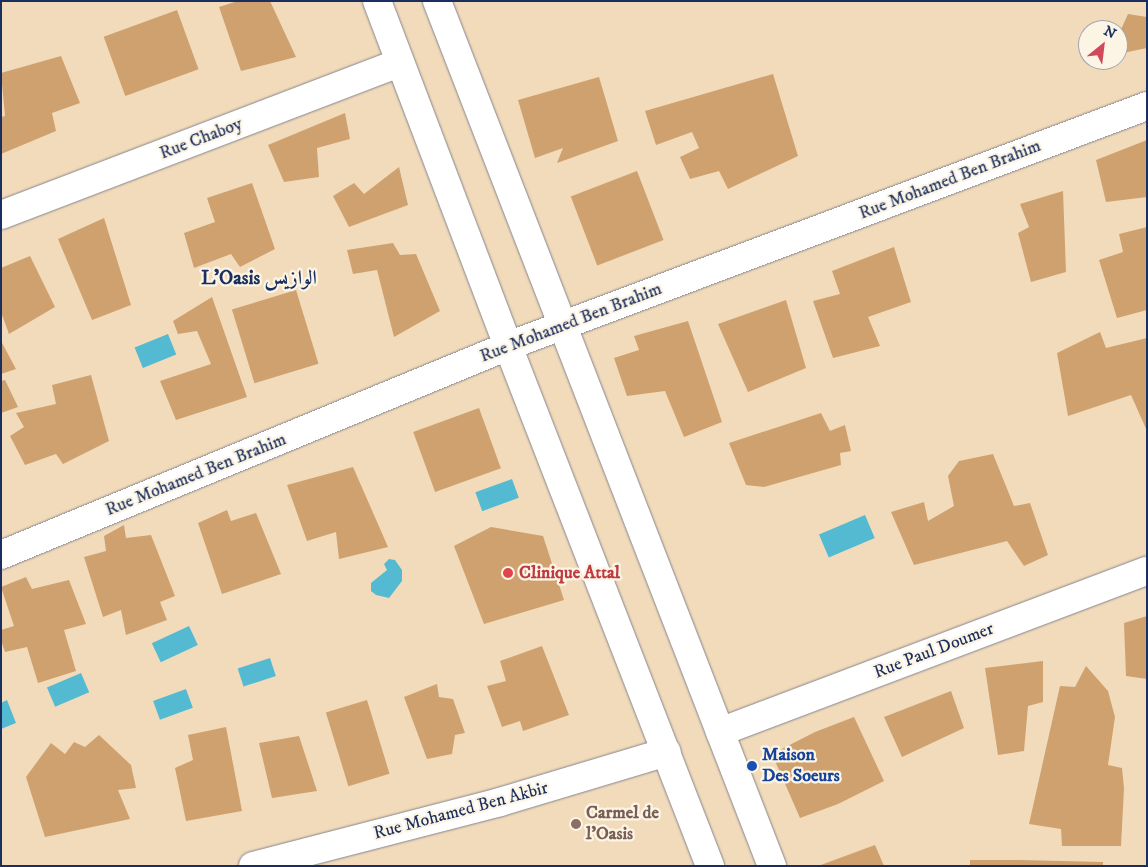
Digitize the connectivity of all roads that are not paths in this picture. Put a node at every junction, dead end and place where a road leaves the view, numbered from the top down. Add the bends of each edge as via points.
1 (377, 1) edge
2 (437, 1) edge
3 (400, 62) junction
4 (1147, 106) edge
5 (1, 215) edge
6 (564, 324) junction
7 (508, 346) junction
8 (1, 555) edge
9 (1147, 571) edge
10 (720, 732) junction
11 (667, 752) junction
12 (253, 866) edge
13 (710, 866) edge
14 (772, 866) edge

1 - 3 street
2 - 6 street
3 - 5 street, Rue Chaboy
3 - 7 street
4 - 6 street, Rue Mohamed Ben Brahim
6 - 7 street, Rue Mohamed Ben Brahim
6 - 10 street
7 - 8 street, Rue Mohamed Ben Brahim
7 - 11 street
9 - 10 street, Rue Paul Doumer
10 - 14 street
11 - 12 street, Rue Mohamed Ben Akbir via 500,802
11 - 13 street

